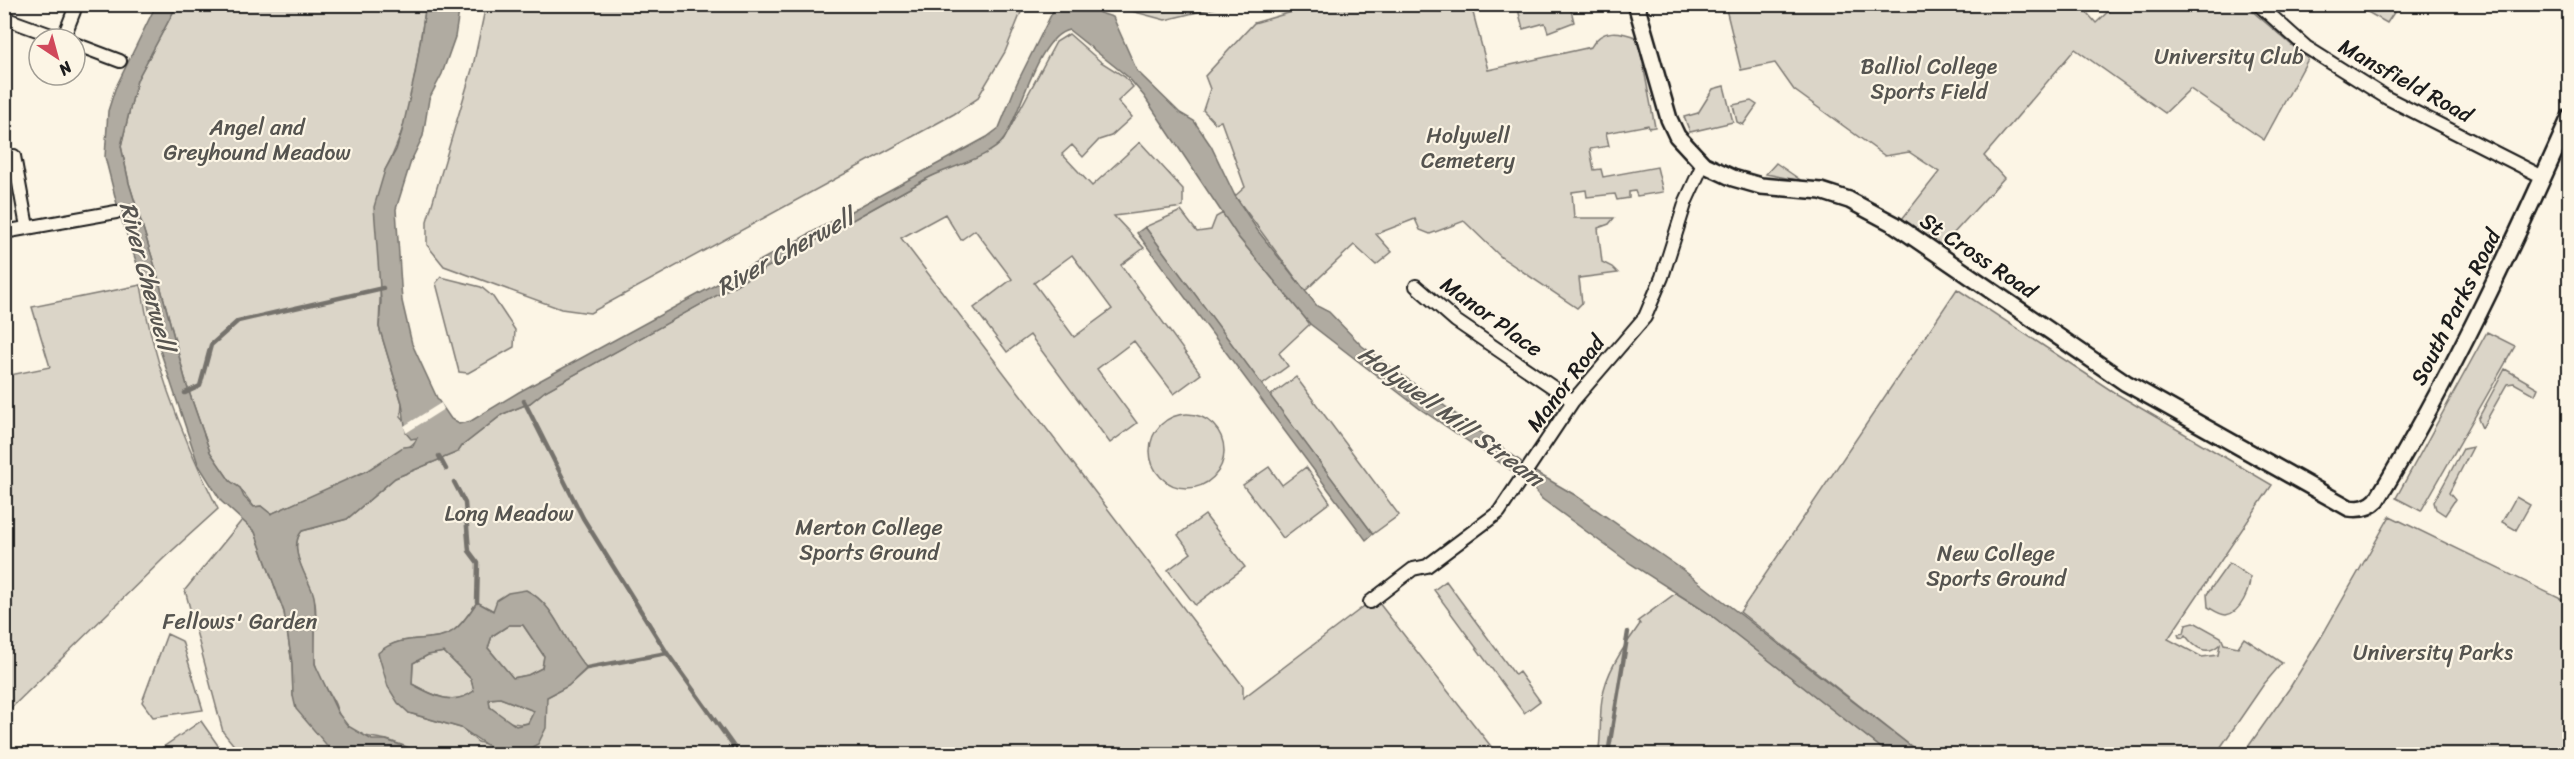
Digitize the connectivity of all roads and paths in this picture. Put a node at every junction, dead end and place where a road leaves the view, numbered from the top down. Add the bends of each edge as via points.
1 (1636, 4) edge
2 (2258, 4) edge
3 (74, 11) dead end
4 (4, 18) edge
5 (29, 27) edge
6 (68, 27) edge
7 (87, 49) edge
8 (120, 61) dead end
9 (2570, 117) edge
10 (14, 156) dead end
11 (1703, 164) junction
12 (2543, 177) junction
13 (116, 212) dead end
14 (27, 227) junction
15 (4, 231) edge
16 (1416, 286) dead end
17 (1573, 401) junction
18 (2366, 508) joint
19 (1370, 602) dead end

1 - 11 street, St Cross Road via 1669,119 1677,136
2 - 12 street, Mansfield Road via 2306,47 2387,98
3 - 6 street
4 - 5 street
7 - 8 street
9 - 12 street, South Parks Road
10 - 14 street
11 - 17 street, Manor Road via 1645,317
11 - 18 street, St Cross Road via 1761,186 1821,191 1849,200 1894,225 2126,383 2349,508
12 - 18 street, South Parks Road via 2515,242 2440,387 2377,500
13 - 14 street
14 - 15 street
16 - 17 street, Manor Place via 1456,321
17 - 19 street, Manor Road via 1499,512 1427,566 1413,568

